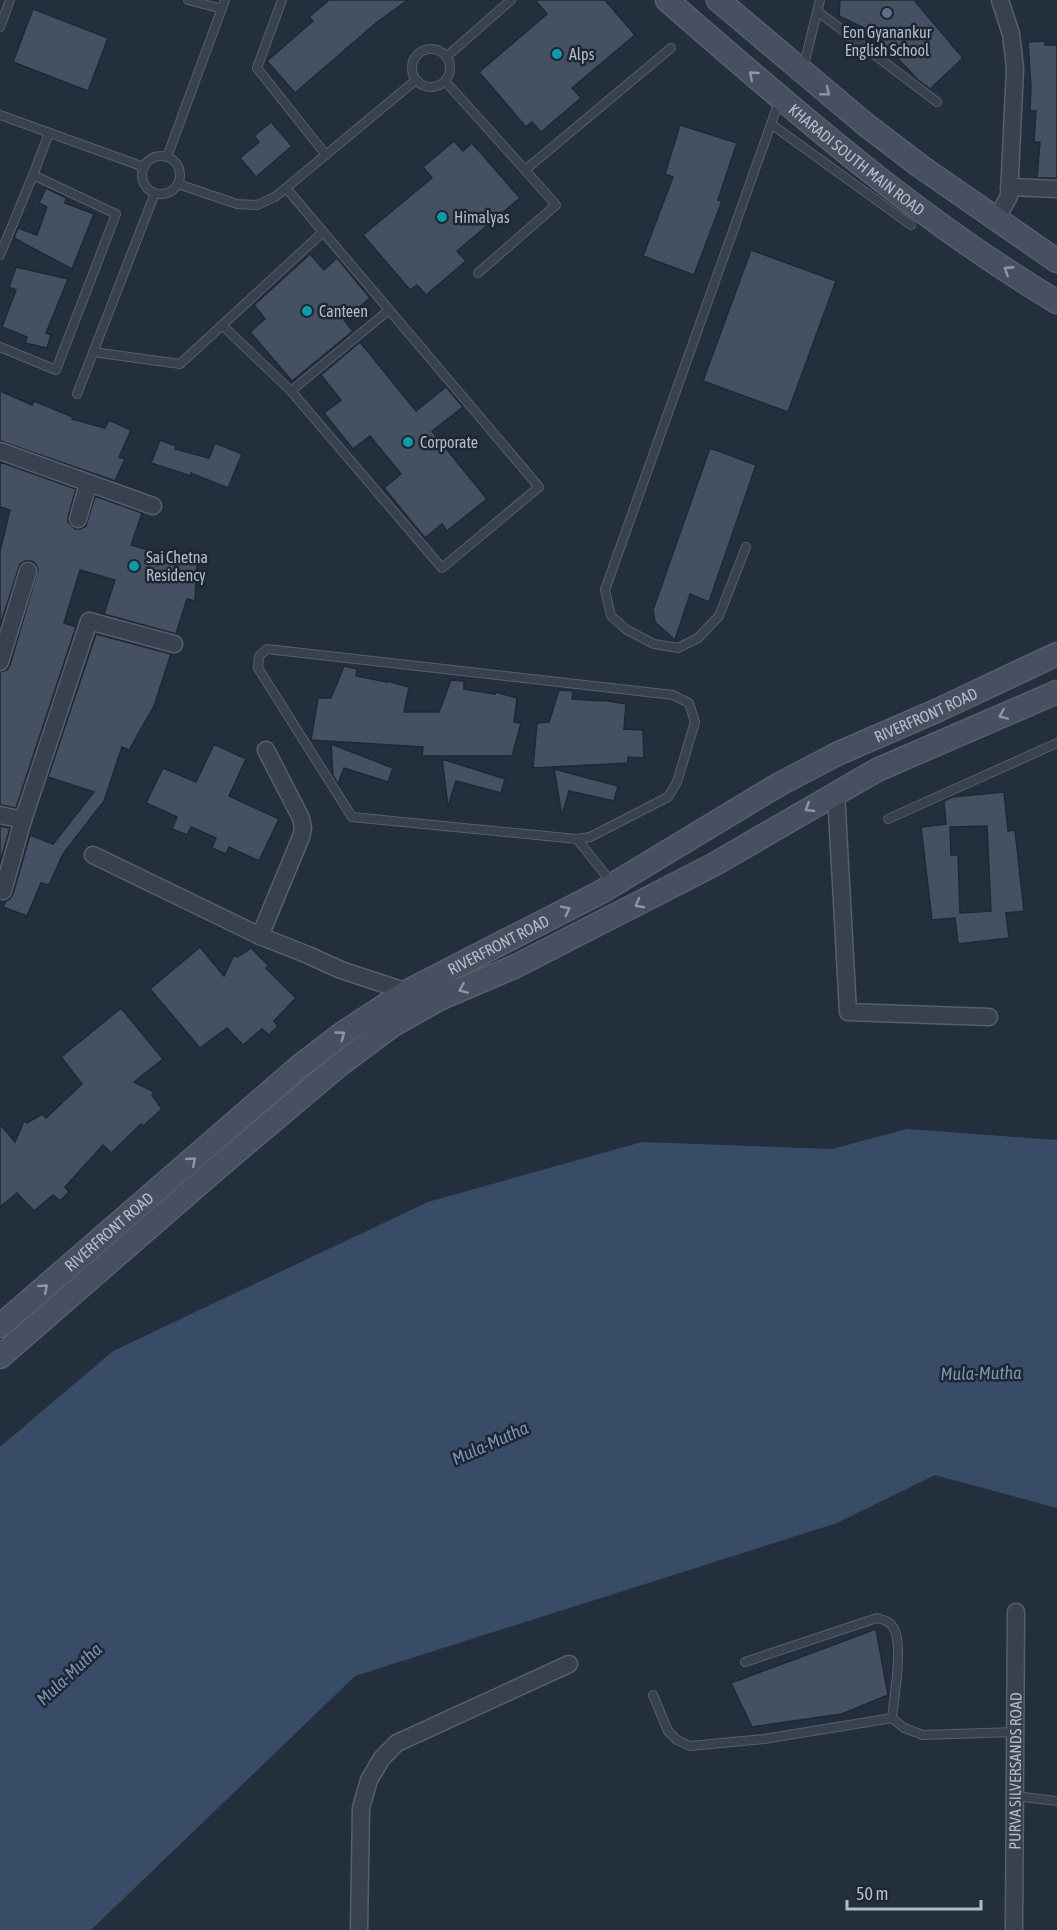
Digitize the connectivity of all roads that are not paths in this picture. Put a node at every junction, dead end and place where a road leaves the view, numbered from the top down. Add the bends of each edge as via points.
1 (10, 0) edge
2 (188, 0) edge
3 (282, 0) edge
4 (511, 0) edge
5 (667, 0) edge
6 (718, 0) edge
7 (820, 0) edge
8 (1000, 0) edge
9 (224, 4) edge
10 (817, 11) junction
11 (0, 27) edge
12 (670, 48) dead end
13 (446, 57) junction
14 (802, 72) junction
15 (416, 80) junction
16 (445, 81) junction
17 (780, 99) junction
18 (937, 102) dead end
19 (0, 115) edge
20 (771, 124) junction
21 (49, 133) junction
22 (326, 155) junction
23 (166, 158) junction
24 (144, 167) junction
25 (525, 170) junction
26 (33, 175) junction
27 (178, 184) junction
28 (1009, 187) junction
29 (286, 188) junction
30 (1057, 189) edge
31 (155, 193) junction
32 (996, 220) junction
33 (911, 225) dead end
34 (323, 232) junction
35 (0, 255) edge
36 (1057, 261) edge
37 (478, 273) dead end
38 (1057, 302) edge
39 (389, 310) junction
40 (222, 325) junction
41 (0, 347) edge
42 (93, 352) junction
43 (291, 391) junction
44 (77, 394) dead end
45 (0, 451) edge
46 (88, 484) junction
47 (153, 506) dead end
48 (78, 519) dead end
49 (746, 547) dead end
50 (28, 570) dead end
51 (174, 644) dead end
52 (1057, 654) edge
53 (0, 662) edge
54 (1057, 692) edge
55 (1057, 743) edge
56 (266, 750) dead end
57 (836, 792) junction
58 (0, 815) edge
59 (888, 819) dead end
60 (23, 820) junction
61 (577, 839) junction
62 (93, 855) dead end
63 (614, 885) junction
64 (3, 891) dead end
65 (260, 936) junction
66 (406, 992) junction
67 (439, 999) junction
68 (989, 1017) dead end
69 (0, 1326) edge
70 (0, 1357) edge
71 (1016, 1612) dead end
72 (745, 1662) dead end
73 (569, 1664) dead end
74 (653, 1695) dead end
75 (892, 1718) junction
76 (1015, 1732) junction
77 (1015, 1796) junction
78 (1057, 1801) edge
79 (359, 1930) edge
80 (1014, 1930) edge

1 - 11 lane
2 - 9 lane
3 - 22 lane via 257,68
4 - 13 lane
17 -> 5 street, KHARADI SOUTH MAIN ROAD
6 - 14 street, KHARADI SOUTH MAIN ROAD
7 - 10 lane
8 - 28 street via 1011,34 1015,68
9 - 23 lane
10 - 14 lane
10 - 18 lane
12 - 25 lane
13 - 15 lane via 428,50 417,56 412,68
13 - 16 lane via 450,69
14 -> 32 street, KHARADI SOUTH MAIN ROAD via 920,166
15 - 16 lane via 427,87
15 - 22 lane
16 - 25 lane
17 - 20 lane
38 -> 17 street, KHARADI SOUTH MAIN ROAD via 901,196
19 - 21 lane
20 - 33 lane
20 - 49 lane via 605,590 611,616 627,630 654,644 678,648 698,639 719,616
21 - 24 lane
21 - 26 lane
22 - 29 lane
23 - 24 lane via 153,158
23 - 27 lane via 177,165
24 - 31 lane via 145,185
25 - 37 lane via 556,205
26 - 35 lane
26 - 41 lane via 116,214 56,370
27 - 29 lane via 237,204 257,205 275,198
27 - 31 lane via 168,193
28 - 30 street
28 - 32 street via 1009,196
29 - 34 lane
31 - 42 lane
32 - 36 street, KHARADI SOUTH MAIN ROAD
34 - 39 lane
34 - 40 lane
39 - 43 lane
39 - 43 lane via 539,487 442,568
40 - 42 lane via 180,364
40 - 43 lane
42 - 44 lane
45 - 46 street
46 - 47 street
46 - 48 street
50 - 53 street
51 - 60 street via 89,621
52 - 63 street, RIVERFRONT ROAD via 837,754 778,785
54 -> 57 street, RIVERFRONT ROAD via 877,770
55 - 59 lane
56 - 65 street via 303,828
57 -> 67 street, RIVERFRONT ROAD via 713,865 516,966
57 - 68 street via 848,1011
58 - 60 street
60 - 64 street
61 - 61 lane via 352,817 258,668 259,657 267,649 673,695 689,704 695,722 677,782 668,797 590,837
61 - 63 lane
62 - 65 street
66 -> 63 street, RIVERFRONT ROAD
65 - 66 street
66 - 67 street
69 -> 66 street, RIVERFRONT ROAD via 300,1066
67 - 70 street, RIVERFRONT ROAD via 393,1025 338,1066
71 - 76 street, PURVA SILVERSANDS ROAD
72 - 75 lane via 877,1618 887,1621 895,1629 899,1645
73 - 79 street via 397,1743 382,1758 369,1780 361,1808
74 - 75 lane via 668,1731 690,1746 764,1739
75 - 76 lane via 923,1735
76 - 77 street, PURVA SILVERSANDS ROAD
77 - 78 lane
77 - 80 street, PURVA SILVERSANDS ROAD

